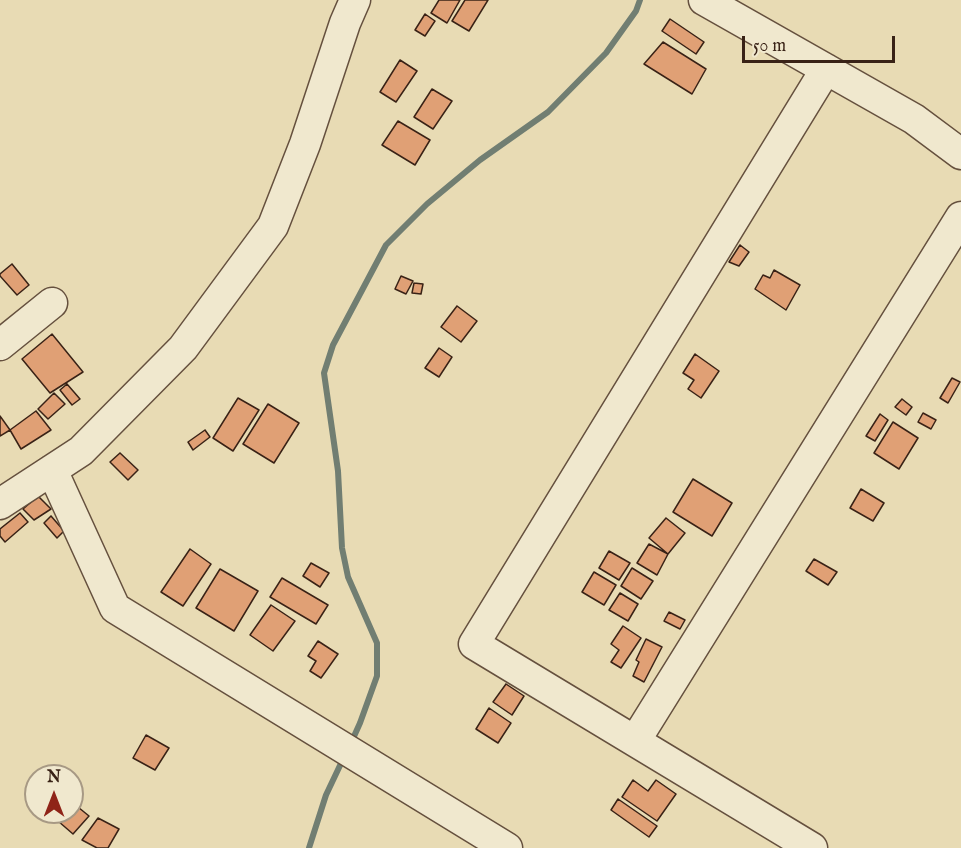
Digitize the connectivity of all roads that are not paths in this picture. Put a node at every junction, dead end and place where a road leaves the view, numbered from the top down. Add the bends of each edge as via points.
1 (355, 0) edge
2 (704, 0) edge
3 (826, 69) junction
4 (961, 154) edge
5 (961, 217) edge
6 (52, 303) dead end
7 (0, 345) edge
8 (52, 470) junction
9 (0, 504) edge
10 (634, 741) junction
11 (507, 848) edge
12 (812, 848) edge

1 - 8 street via 273,226 183,348 81,451
2 - 3 street
3 - 4 street via 914,119
3 - 10 street via 474,644
5 - 10 street
6 - 7 street
8 - 9 street
8 - 11 street via 116,608
10 - 12 street

